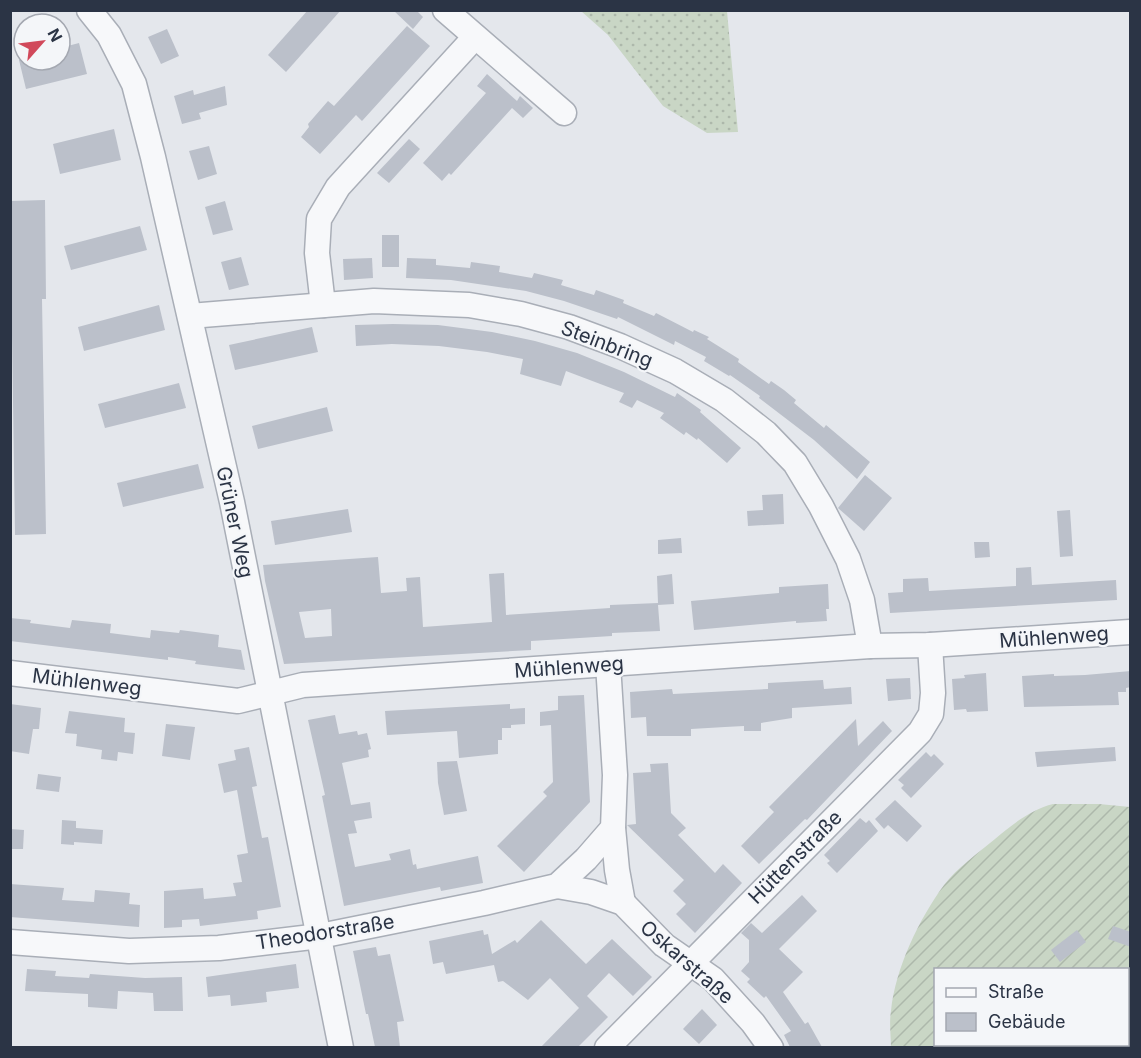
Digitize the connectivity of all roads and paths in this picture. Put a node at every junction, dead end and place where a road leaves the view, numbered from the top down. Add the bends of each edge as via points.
1 (89, 10) edge
2 (445, 10) edge
3 (475, 37) junction
4 (564, 113) dead end
5 (323, 305) junction
6 (190, 316) junction
7 (1131, 632) edge
8 (930, 645) junction
9 (870, 646) junction
10 (608, 664) junction
11 (10, 673) edge
12 (271, 692) junction
13 (613, 828) junction
14 (556, 886) junction
15 (623, 903) junction
16 (320, 936) junction
17 (10, 942) edge
18 (690, 963) junction
19 (341, 1047) edge
20 (607, 1047) edge
21 (771, 1047) edge

1 - 6 street, Grüner Weg via 109,35 134,84
2 - 3 street
3 - 4 street
3 - 5 street via 338,187 319,219 317,253
5 - 6 street, Steinbring
5 - 9 street, Steinbring via 374,301 469,305 520,314 620,346 675,371 724,400 766,433 795,463 821,506 848,559 862,600
6 - 12 street, Grüner Weg
7 - 8 street, Mühlenweg
8 - 9 street, Mühlenweg
8 - 18 street, Hüttenstraße via 931,714 920,732
9 - 10 street, Mühlenweg
10 - 12 street, Mühlenweg via 303,685
10 - 13 street via 615,775
11 - 12 street, Mühlenweg via 238,701
12 - 16 street, Grüner Weg
13 - 14 street, Theodorstraße
13 - 15 street
14 - 15 street, Oskarstraße
14 - 16 street, Theodorstraße
15 - 18 street, Oskarstraße via 663,945
16 - 17 street, Theodorstraße via 219,948 129,951
16 - 19 street, Grüner Weg
18 - 20 street, Hüttenstraße
18 - 21 street, Oskarstraße via 713,979

